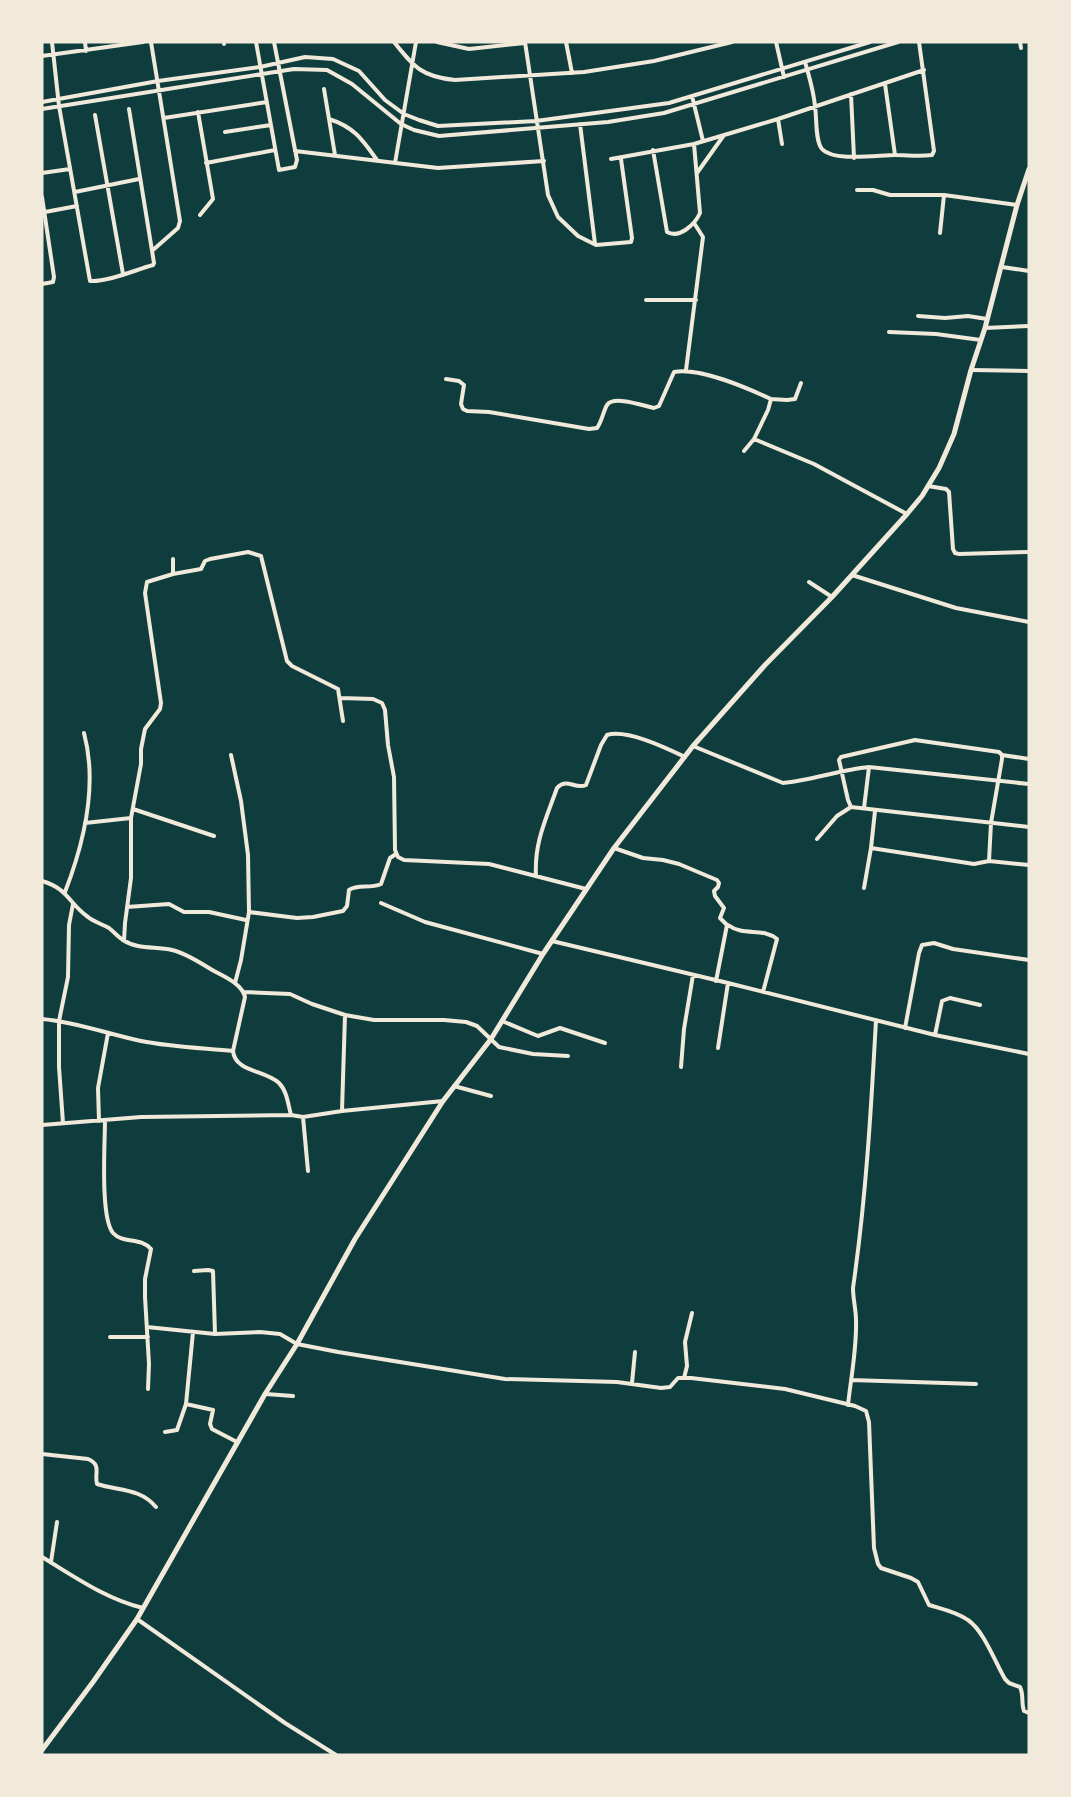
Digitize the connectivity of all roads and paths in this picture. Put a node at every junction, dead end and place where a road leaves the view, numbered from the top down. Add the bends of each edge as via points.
1 (52, 42) edge
2 (85, 42) edge
3 (143, 42) edge
4 (151, 42) edge
5 (256, 42) edge
6 (274, 42) edge
7 (394, 42) edge
8 (416, 42) edge
9 (437, 42) edge
10 (566, 42) edge
11 (732, 42) edge
12 (776, 42) edge
13 (870, 42) edge
14 (895, 42) edge
15 (919, 42) edge
16 (1020, 42) edge
17 (525, 43) edge
18 (118, 44) edge
19 (454, 44) edge
20 (489, 45) edge
21 (713, 45) edge
22 (1021, 48) dead end
23 (86, 51) junction
24 (54, 55) junction
25 (42, 56) edge
26 (804, 62) junction
27 (277, 64) junction
28 (412, 65) junction
29 (260, 67) junction
30 (782, 69) junction
31 (807, 69) junction
32 (924, 70) junction
33 (279, 72) junction
34 (572, 73) junction
35 (261, 75) junction
36 (530, 75) junction
37 (784, 76) junction
38 (158, 81) junction
39 (885, 84) junction
40 (159, 90) junction
41 (324, 90) dead end
42 (851, 94) junction
43 (692, 96) junction
44 (58, 100) junction
45 (42, 102) edge
46 (267, 102) junction
47 (694, 104) junction
48 (660, 105) junction
49 (59, 106) junction
50 (815, 106) junction
51 (42, 109) edge
52 (129, 109) dead end
53 (198, 112) junction
54 (404, 114) junction
55 (661, 114) junction
56 (95, 115) dead end
57 (164, 118) junction
58 (329, 119) junction
59 (778, 119) junction
60 (536, 122) junction
61 (401, 124) junction
62 (580, 124) junction
63 (271, 125) junction
64 (538, 128) junction
65 (225, 132) dead end
66 (724, 135) junction
67 (703, 141) junction
68 (694, 144) junction
69 (782, 144) dead end
70 (275, 150) junction
71 (653, 150) junction
72 (295, 151) junction
73 (335, 155) junction
74 (896, 155) junction
75 (855, 158) junction
76 (611, 159) dead end
77 (621, 159) junction
78 (378, 160) junction
79 (544, 161) junction
80 (206, 163) junction
81 (395, 163) junction
82 (70, 169) junction
83 (1029, 169) edge
84 (42, 173) edge
85 (696, 173) junction
86 (139, 179) junction
87 (108, 187) junction
88 (857, 190) dead end
89 (75, 192) junction
90 (944, 195) junction
91 (42, 197) edge
92 (77, 206) junction
93 (1017, 206) junction
94 (45, 212) junction
95 (200, 215) dead end
96 (694, 223) junction
97 (940, 233) dead end
98 (596, 245) junction
99 (153, 249) junction
100 (1002, 267) junction
101 (1029, 271) edge
102 (123, 274) junction
103 (42, 284) edge
104 (646, 300) dead end
105 (696, 300) junction
106 (918, 316) dead end
107 (987, 319) junction
108 (1029, 326) edge
109 (985, 328) junction
110 (889, 332) dead end
111 (981, 340) junction
112 (686, 370) junction
113 (971, 370) junction
114 (1029, 370) edge
115 (446, 380) dead end
116 (801, 383) dead end
117 (771, 399) junction
118 (754, 440) junction
119 (744, 451) dead end
120 (928, 486) junction
121 (907, 514) junction
122 (1029, 552) edge
123 (173, 559) dead end
124 (173, 574) junction
125 (852, 575) junction
126 (809, 582) dead end
127 (832, 597) junction
128 (1029, 622) edge
129 (341, 698) junction
130 (343, 721) dead end
131 (84, 733) dead end
132 (693, 746) junction
133 (231, 755) dead end
134 (1002, 755) junction
135 (685, 757) junction
136 (1029, 759) edge
137 (869, 767) junction
138 (841, 771) junction
139 (998, 781) junction
140 (1029, 784) edge
141 (851, 807) junction
142 (864, 808) junction
143 (133, 809) junction
144 (875, 811) junction
145 (131, 819) junction
146 (85, 823) junction
147 (991, 823) junction
148 (1029, 827) edge
149 (214, 836) dead end
150 (817, 839) dead end
151 (614, 848) junction
152 (871, 848) junction
153 (396, 854) junction
154 (989, 861) junction
155 (1029, 865) edge
156 (536, 876) junction
157 (42, 881) edge
158 (864, 888) dead end
159 (586, 890) junction
160 (65, 892) junction
161 (381, 903) dead end
162 (73, 904) junction
163 (127, 907) junction
164 (249, 912) junction
165 (246, 920) junction
166 (727, 925) junction
167 (124, 941) junction
168 (552, 941) junction
169 (543, 954) junction
170 (1029, 960) edge
171 (693, 975) junction
172 (716, 981) junction
173 (728, 982) junction
174 (235, 983) junction
175 (244, 992) junction
176 (763, 992) junction
177 (980, 1005) dead end
178 (345, 1015) junction
179 (42, 1019) edge
180 (876, 1020) junction
181 (59, 1021) junction
182 (502, 1021) junction
183 (905, 1028) junction
184 (108, 1034) junction
185 (935, 1035) junction
186 (491, 1039) junction
187 (605, 1043) dead end
188 (718, 1048) dead end
189 (233, 1051) junction
190 (1029, 1054) edge
191 (568, 1056) dead end
192 (681, 1067) dead end
193 (453, 1086) junction
194 (491, 1096) dead end
195 (442, 1101) junction
196 (342, 1111) junction
197 (291, 1115) junction
198 (303, 1117) junction
199 (105, 1120) junction
200 (99, 1121) junction
201 (63, 1124) junction
202 (42, 1125) edge
203 (308, 1171) dead end
204 (194, 1271) dead end
205 (692, 1313) dead end
206 (147, 1327) junction
207 (193, 1332) junction
208 (214, 1334) junction
209 (148, 1336) junction
210 (110, 1337) dead end
211 (297, 1344) junction
212 (635, 1352) dead end
213 (684, 1378) junction
214 (851, 1380) junction
215 (632, 1383) junction
216 (976, 1384) dead end
217 (148, 1389) dead end
218 (265, 1394) junction
219 (293, 1396) dead end
220 (186, 1404) junction
221 (848, 1405) junction
222 (165, 1432) dead end
223 (237, 1442) junction
224 (42, 1454) edge
225 (156, 1507) dead end
226 (57, 1522) dead end
227 (42, 1557) edge
228 (51, 1562) junction
229 (143, 1608) junction
230 (137, 1619) junction
231 (1029, 1713) edge
232 (42, 1750) edge
233 (336, 1755) edge

1 - 24 street
2 - 23 street
3 - 18 street
4 - 38 street
5 - 29 street
6 - 27 street
7 - 28 street
8 - 28 street
9 - 19 street
10 - 34 street
11 - 21 street
12 - 30 street
13 - 26 street
14 - 31 street
15 - 32 street
16 - 22 street
17 - 20 street
17 - 36 street
18 - 23 street
19 - 20 street via 469,49
21 - 34 street via 624,66
23 - 24 street
24 - 25 street
24 - 44 street
26 - 30 street
26 - 31 street
27 - 29 street
27 - 33 street
27 - 54 street via 305,57 333,59 359,71
28 - 36 street via 436,78 454,80
28 - 54 street
29 - 35 street
29 - 38 street
30 - 37 street
30 - 43 street
31 - 37 street
31 - 50 street
32 - 39 street
32 - 74 street via 933,154
33 - 35 street
33 - 61 street via 327,70 352,84
33 - 72 street
34 - 36 street
35 - 40 street
35 - 46 street
36 - 60 street
37 - 47 street
38 - 40 street
38 - 44 street
39 - 42 street
39 - 74 street
40 - 49 street
40 - 57 street
41 - 58 street
42 - 50 street
42 - 75 street
43 - 47 street
43 - 48 street
44 - 45 street
44 - 49 street
46 - 53 street
46 - 63 street
47 - 55 street
47 - 67 street
48 - 55 street
48 - 60 street
49 - 51 street
49 - 82 street
50 - 59 street
50 - 75 street via 822,150
52 - 86 street
53 - 57 street
53 - 80 street
54 - 60 street via 438,126
54 - 61 street
55 - 62 street
56 - 87 street
57 - 99 street via 180,221 178,228
58 - 73 street
58 - 78 street via 344,123
59 - 66 street
59 - 69 street
60 - 64 street
61 - 64 street via 438,136
61 - 81 street
62 - 64 street
62 - 98 street
63 - 65 street
63 - 70 street
64 - 79 street
66 - 67 street
66 - 85 street
67 - 68 street
68 - 71 street
68 - 85 street
70 - 72 street via 279,170 295,167
70 - 80 street
71 - 77 street
71 - 96 street via 667,232 676,234
72 - 73 street
73 - 78 street
74 - 75 street
76 - 77 street
77 - 98 street via 631,242
78 - 81 street
79 - 81 street via 438,168
79 - 98 street via 548,195 558,217 578,236
80 - 95 street via 213,199
82 - 84 street
82 - 89 street
83 - 93 main road
85 - 96 street via 700,213
86 - 87 street
86 - 99 street
87 - 89 street
87 - 102 street
88 - 90 street via 890,195
89 - 92 street
90 - 93 street
90 - 97 street
91 - 94 street
92 - 94 street
92 - 102 street via 88,280
93 - 100 main road
94 - 103 street via 54,280
96 - 105 street via 703,237
99 - 102 street via 153,265
100 - 101 street
100 - 107 main road
104 - 105 street
105 - 112 street
106 - 107 street
107 - 109 main road
108 - 109 street
109 - 111 main road
110 - 111 street
111 - 113 main road
112 - 115 street via 674,372 659,406 611,401 597,428 589,429 466,411 461,404 464,385
112 - 117 street
113 - 114 street
113 - 120 main road via 954,434
116 - 117 street via 795,399
117 - 118 street
118 - 119 street
118 - 121 street via 814,464
120 - 121 main road
120 - 122 street via 949,492 955,553
121 - 125 main road
123 - 124 street
124 - 129 street via 201,569 210,559 248,552 261,556 287,661 335,686
124 - 143 street via 147,582 145,587 161,703 146,729
125 - 127 main road
125 - 128 street via 956,608
126 - 127 street
127 - 132 main road
129 - 130 street
129 - 153 street via 373,699 382,703 385,710 394,777
131 - 146 street via 91,767
132 - 135 main road
132 - 138 street via 783,783
133 - 164 street via 248,855
134 - 136 street
134 - 138 street via 915,740 840,757
134 - 139 street
135 - 151 main road
135 - 156 street via 638,738 607,735 586,785 566,782 557,788 539,837
137 - 138 street
137 - 139 street
137 - 142 street
138 - 141 street
139 - 140 street
139 - 147 street
141 - 142 street
141 - 150 street via 837,816
142 - 144 street
143 - 145 street
143 - 149 street
144 - 147 street
144 - 152 street
145 - 146 street
145 - 163 street
146 - 160 street
147 - 148 street
147 - 154 street
151 - 159 main road
151 - 166 street via 679,864 717,880 715,896 724,908 720,918
152 - 154 street via 974,864
152 - 158 street
153 - 156 street via 404,860 489,864
153 - 164 street via 390,858 381,884 349,890 343,911 297,918
154 - 155 street
156 - 159 street
157 - 160 street
159 - 168 main road
160 - 162 street
161 - 169 street via 425,922
162 - 167 street
162 - 181 street via 68,977
163 - 165 street via 169,904 184,912 209,912
163 - 167 street
164 - 165 street
165 - 174 street
166 - 172 street
166 - 176 street via 777,939
167 - 174 street via 138,947 174,950
168 - 169 main road
168 - 171 street
169 - 182 main road
170 - 183 street via 924,944
171 - 172 street
171 - 192 street
172 - 173 street
173 - 176 street
173 - 188 street
174 - 175 street
175 - 178 street via 290,994
175 - 189 street
176 - 180 street
177 - 185 street via 945,999
178 - 186 street via 374,1020 466,1022
178 - 196 street
179 - 181 street
180 - 183 street
180 - 214 street via 865,1203 853,1288 856,1319
181 - 184 street
181 - 201 street
182 - 186 main road
182 - 187 street via 534,1035 560,1028
183 - 185 street
184 - 189 street via 165,1045
184 - 200 street via 98,1088
185 - 190 street
186 - 191 street via 499,1047
186 - 193 main road
189 - 197 street via 240,1065 280,1084
193 - 194 street
193 - 195 main road
195 - 196 street
195 - 211 main road via 355,1239
196 - 198 street
197 - 198 street
197 - 199 street
198 - 203 street
199 - 200 street
199 - 206 street via 109,1227 123,1239 142,1242 151,1249 146,1279
200 - 201 street
201 - 202 street
204 - 208 street via 213,1271
205 - 213 street via 685,1342
206 - 207 street
206 - 209 street
207 - 208 street
207 - 220 street
208 - 211 street via 280,1334
209 - 210 street
209 - 217 street
211 - 215 street via 505,1379
211 - 218 main road
212 - 215 street
213 - 215 street via 661,1388
213 - 221 street via 784,1389
214 - 216 street
214 - 221 street
218 - 219 street
218 - 223 main road
220 - 222 street via 177,1430
220 - 223 street via 213,1410 212,1429
221 - 231 street via 866,1412 869,1422 878,1564 918,1582 929,1605 956,1614 978,1629 1005,1679 1023,1691 1023,1708
223 - 229 main road
224 - 225 street via 93,1461 98,1469 97,1484 128,1490 148,1498
226 - 228 street
227 - 228 street
228 - 229 street via 100,1592
229 - 230 main road
230 - 232 main road
230 - 233 street

